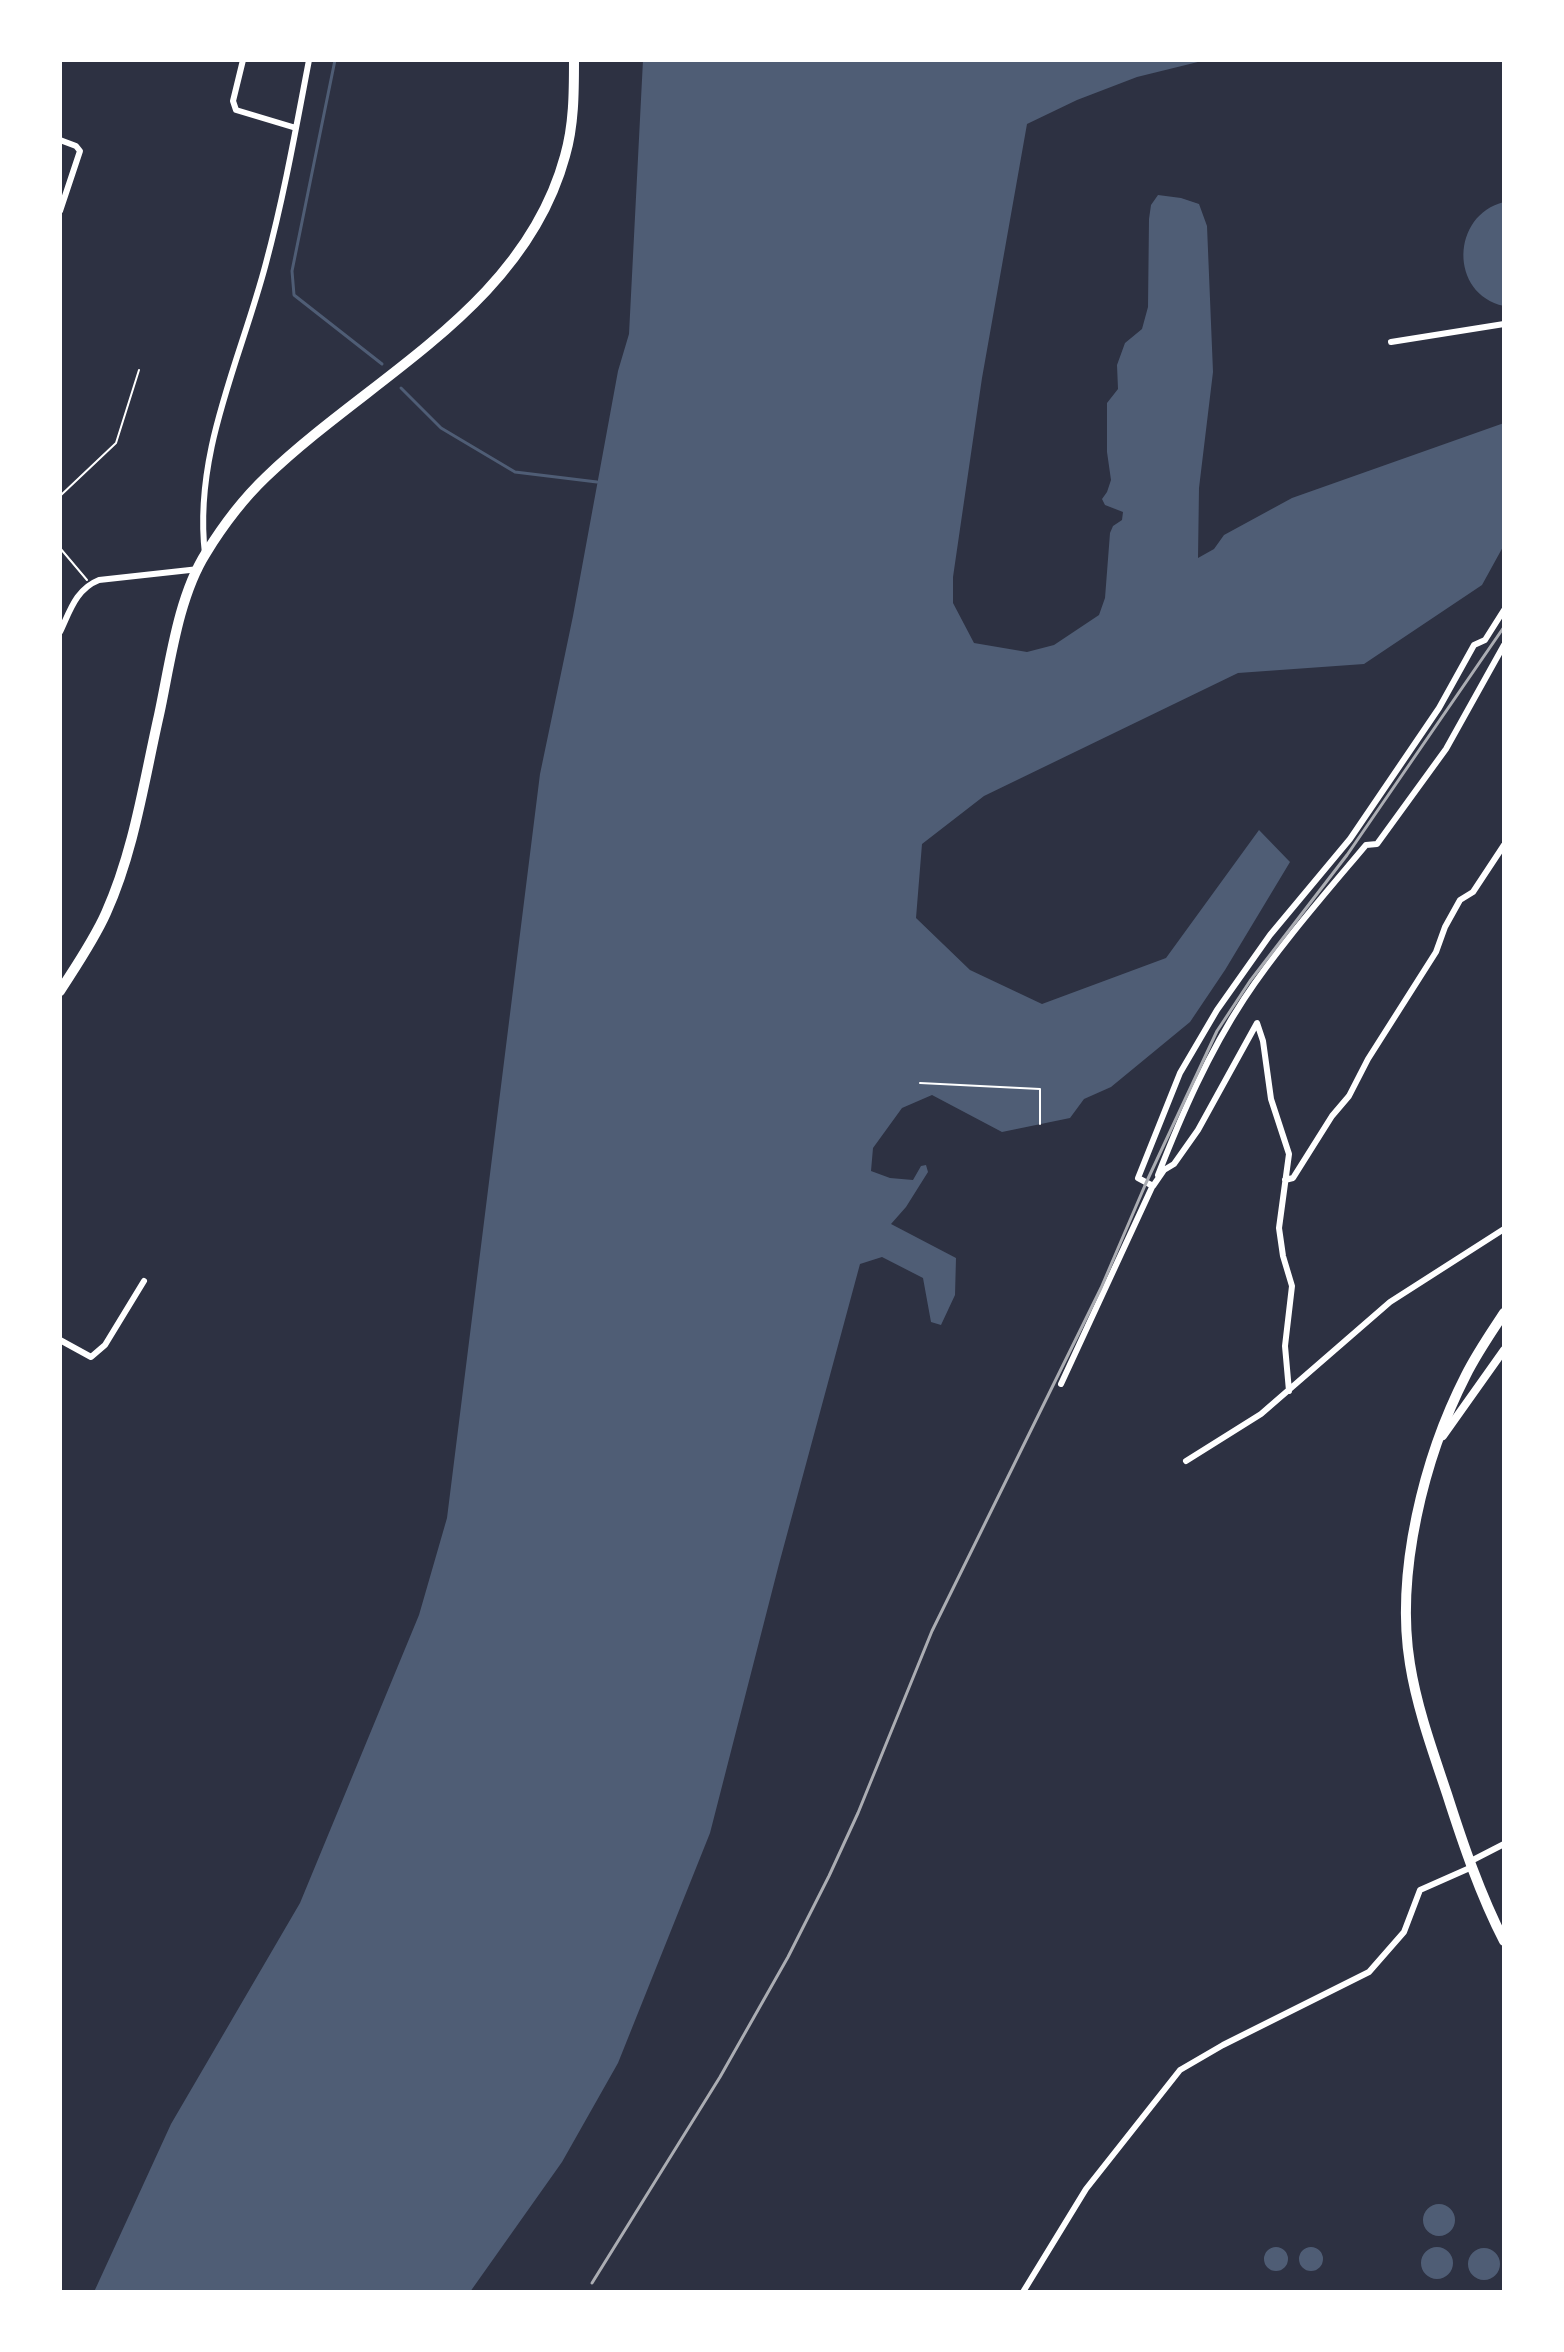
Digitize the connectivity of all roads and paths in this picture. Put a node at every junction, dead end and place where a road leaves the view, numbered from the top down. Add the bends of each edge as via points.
1 (243, 60) edge
2 (309, 60) edge
3 (574, 60) edge
4 (296, 128) junction
5 (60, 140) edge
6 (60, 211) edge
7 (1504, 324) edge
8 (1391, 342) dead end
9 (139, 370) dead end
10 (60, 496) edge
11 (60, 548) edge
12 (205, 554) junction
13 (199, 569) junction
14 (90, 584) junction
15 (1504, 610) edge
16 (60, 632) edge
17 (1504, 645) edge
18 (1504, 845) edge
19 (60, 991) edge
20 (920, 1083) dead end
21 (1040, 1124) dead end
22 (1285, 1180) junction
23 (1153, 1186) junction
24 (1504, 1229) edge
25 (144, 1281) dead end
26 (1504, 1313) edge
27 (60, 1340) edge
28 (1504, 1350) edge
29 (1061, 1384) dead end
30 (1289, 1391) junction
31 (1440, 1440) junction
32 (1186, 1461) dead end
33 (1504, 1844) edge
34 (1471, 1864) junction
35 (1504, 1941) edge
36 (1023, 2292) edge

1 - 4 street via 233,101 236,110
2 - 4 street
3 - 12 main road via 571,126 561,171 509,268 438,336 264,478
4 - 12 street via 265,266 213,440 202,515
5 - 6 street via 80,151
7 - 8 street
9 - 10 path via 116,443
11 - 14 path
12 - 13 main road
13 - 14 street
13 - 19 main road via 182,614 119,879 100,925
14 - 16 street via 77,597
15 - 23 street via 1485,640 1474,645 1439,708 1350,839 1270,935 1217,1010 1180,1073 1138,1178
17 - 23 street via 1446,749 1377,844 1366,845 1245,998 1187,1104
18 - 22 street via 1473,892 1460,900 1436,952 1349,1096 1293,1178
20 - 21 path via 1040,1089
22 - 23 street via 1289,1154 1271,1099 1257,1023 1198,1130
22 - 30 street via 1279,1228 1292,1286 1285,1346
23 - 29 street
24 - 30 street via 1390,1302
25 - 27 street via 105,1345 91,1357
26 - 31 main road via 1467,1373
28 - 31 street
30 - 32 street
31 - 34 main road via 1413,1535 1406,1611 1410,1665
33 - 34 street
34 - 35 main road
34 - 36 street via 1420,1890 1404,1932 1369,1972 1180,2070 1086,2189

